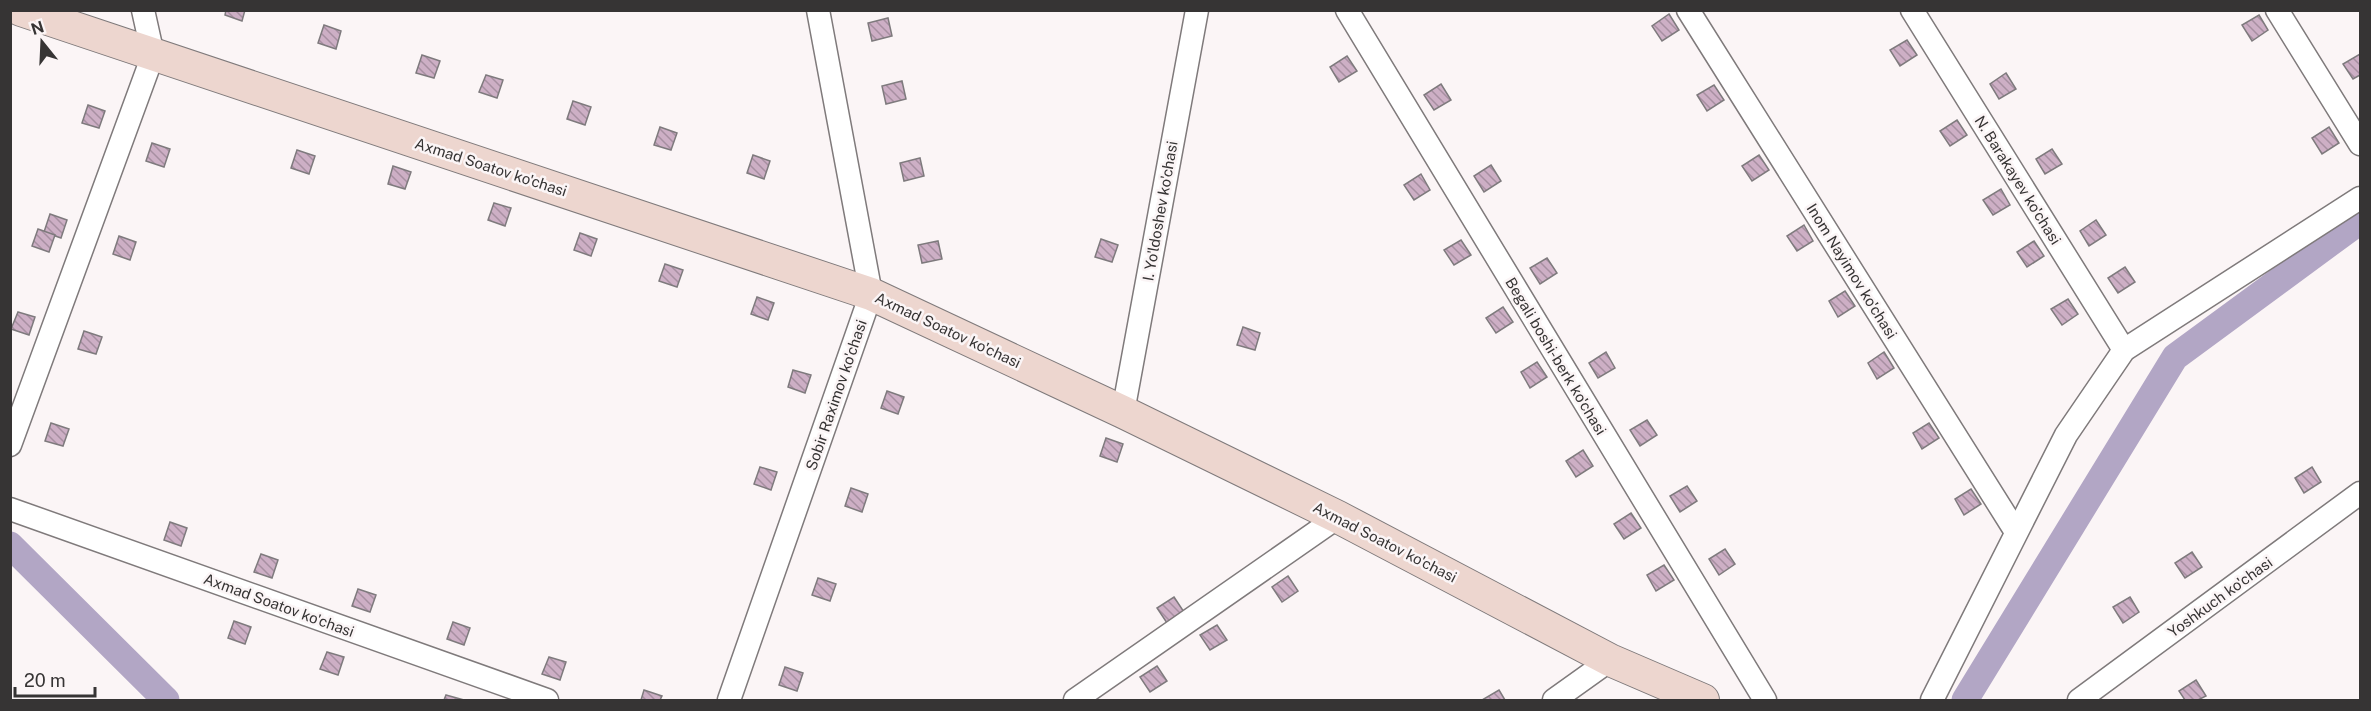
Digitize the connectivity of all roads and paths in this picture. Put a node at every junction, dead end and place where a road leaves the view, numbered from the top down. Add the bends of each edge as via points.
1 (21, 10) edge
2 (143, 10) edge
3 (818, 10) edge
4 (1197, 10) edge
5 (1347, 10) edge
6 (1688, 10) edge
7 (1912, 10) edge
8 (2277, 10) edge
9 (153, 55) junction
10 (2361, 144) edge
11 (2361, 198) edge
12 (871, 294) junction
13 (2124, 350) junction
14 (1124, 412) junction
15 (10, 445) edge
16 (2361, 493) edge
17 (10, 509) edge
18 (1338, 517) junction
19 (2016, 532) junction
20 (1610, 660) junction
21 (547, 700) edge
22 (729, 700) edge
23 (1075, 700) edge
24 (1554, 700) edge
25 (1703, 700) edge
26 (1765, 700) edge
27 (1932, 700) edge
28 (2079, 700) edge

1 - 9 street, Axmad Soatov ko'chasi
2 - 9 street
3 - 12 street, Sobir Raximov ko'chasi
4 - 14 street, I. Yo'ldoshev ko'chasi
5 - 26 street, Begali boshi-berk ko'chasi
6 - 19 street, Inom Nayimov ko'chasi
7 - 13 street, N. Barakayev ko'chasi
8 - 10 street
9 - 12 street, Axmad Soatov ko'chasi
9 - 15 street
11 - 13 street
12 - 14 street, Axmad Soatov ko'chasi
12 - 22 street, Sobir Raximov ko'chasi
13 - 19 street via 2066,435
14 - 18 street, Axmad Soatov ko'chasi
16 - 28 street, Yoshkuch ko'chasi
17 - 21 street, Axmad Soatov ko'chasi
18 - 20 street, Axmad Soatov ko'chasi
18 - 23 street
19 - 27 street
20 - 24 street
20 - 25 street, Axmad Soatov ko'chasi

